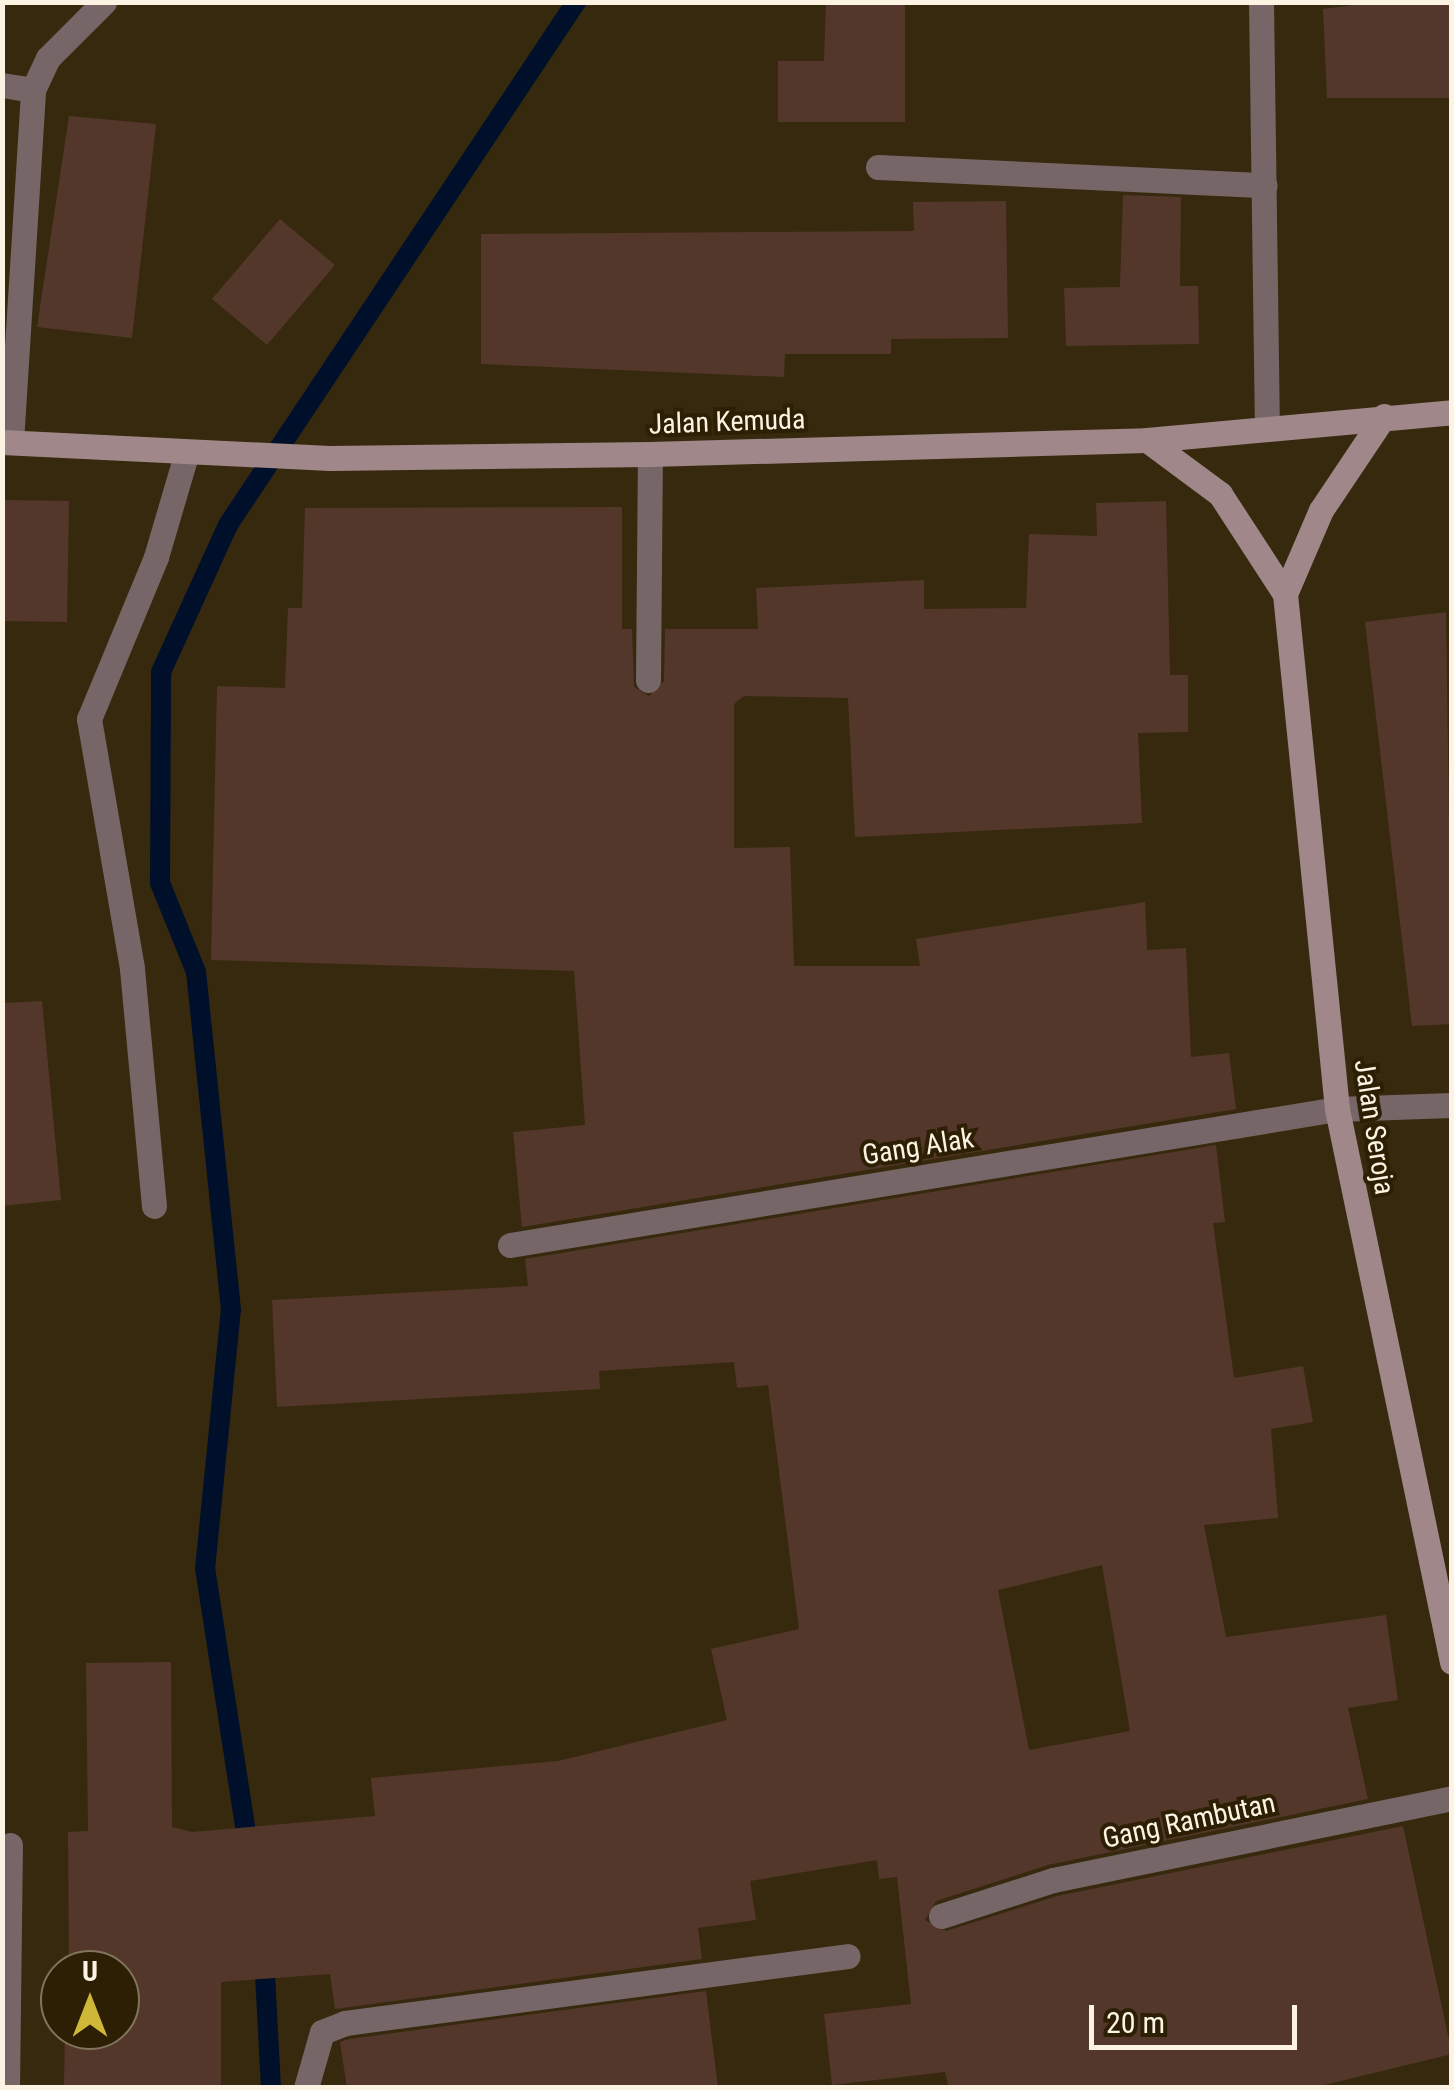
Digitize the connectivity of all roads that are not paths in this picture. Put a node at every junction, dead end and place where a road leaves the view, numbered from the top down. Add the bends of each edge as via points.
1 (104, 2) edge
2 (1261, 2) edge
3 (2, 85) edge
4 (33, 90) junction
5 (878, 166) dead end
6 (1264, 185) junction
7 (1452, 412) edge
8 (1384, 416) junction
9 (1267, 428) junction
10 (1147, 440) junction
11 (7, 442) edge
12 (199, 452) junction
13 (650, 454) junction
14 (1285, 594) junction
15 (648, 680) dead end
16 (1452, 1105) edge
17 (1336, 1109) junction
18 (154, 1206) dead end
19 (510, 1244) dead end
20 (1446, 1601) edge
21 (1452, 1662) edge
22 (1452, 1798) edge
23 (10, 1844) dead end
24 (941, 1916) dead end
25 (848, 1956) dead end
26 (7, 2088) edge
27 (306, 2088) edge

1 - 4 street via 48,58
2 - 6 street
3 - 4 street
4 - 11 street
5 - 6 street
6 - 9 street
7 - 8 street, Jalan Kemuda
8 - 9 street, Jalan Kemuda
8 - 14 street, Jalan Seroja via 1320,510
9 - 10 street, Jalan Kemuda
10 - 13 street, Jalan Kemuda
10 - 14 street, Jalan Seroja via 1220,494
11 - 12 street, Jalan Kemuda
12 - 13 street, Jalan Kemuda via 330,458
12 - 18 street via 89,719 132,968
13 - 15 street
14 - 17 street, Jalan Seroja
16 - 17 street, Gang Alak
17 - 19 street, Gang Alak
17 - 20 street, Jalan Seroja
20 - 21 street, Jalan Seroja
22 - 24 street, Gang Rambutan via 1053,1880
23 - 26 street
25 - 27 street via 345,2023 322,2032

